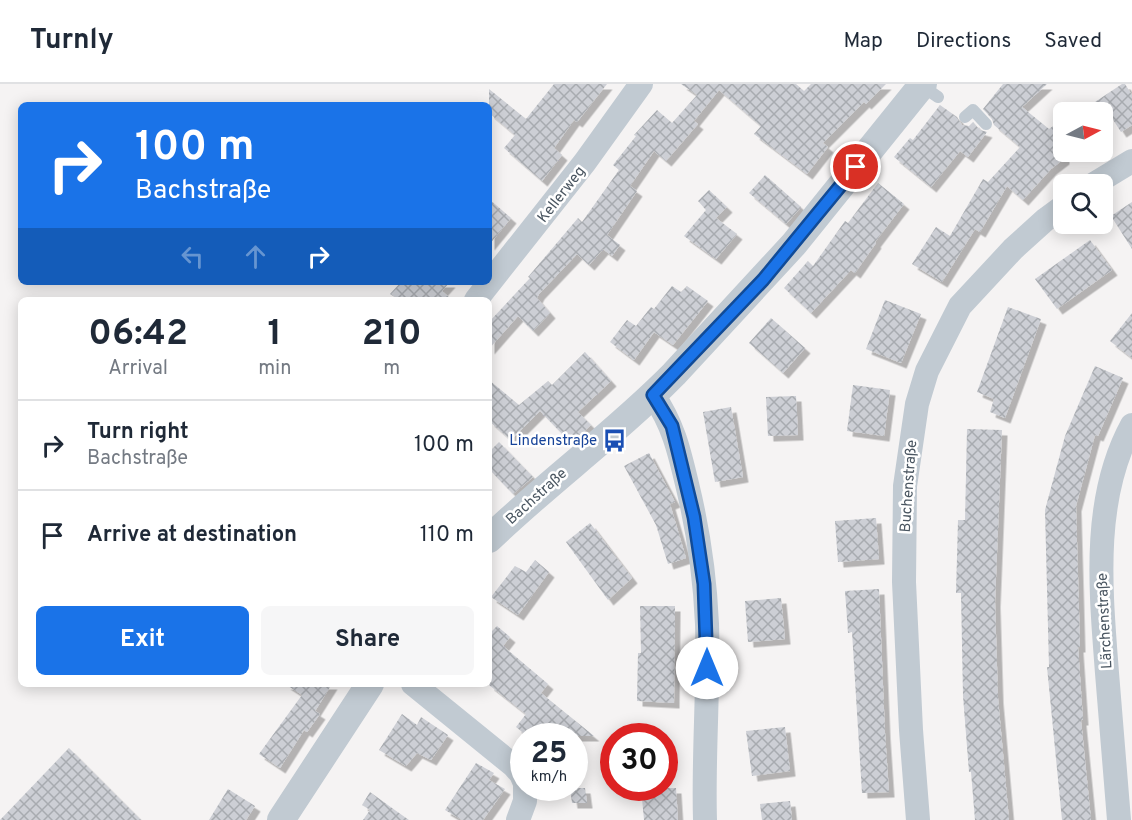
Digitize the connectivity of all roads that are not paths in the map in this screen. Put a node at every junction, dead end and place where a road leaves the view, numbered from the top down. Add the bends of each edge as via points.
1 (641, 84) edge
2 (928, 89) edge
3 (965, 117) dead end
4 (986, 124) dead end
5 (1132, 161) edge
6 (1111, 174) edge
7 (1053, 214) edge
8 (493, 271) edge
9 (653, 395) junction
10 (1132, 425) edge
11 (492, 536) edge
12 (368, 687) edge
13 (417, 687) edge
14 (510, 763) edge
15 (525, 801) edge
16 (281, 820) edge
17 (518, 820) edge
18 (705, 820) edge
19 (918, 820) edge
20 (1119, 820) edge

1 - 8 street, Kellerweg via 585,162
2 - 9 street, Bachstraße via 742,303
3 - 4 lane via 973,110
5 - 6 street
7 - 19 street, Buchenstraße via 1013,249 960,306 927,371 916,404 905,486 904,582
9 - 11 street, Bachstraße
9 - 18 street via 672,426 677,444 697,530 704,584
10 - 20 street, Lärchenstraße via 1116,465 1101,560
12 - 16 street
13 - 14 street
15 - 17 street

